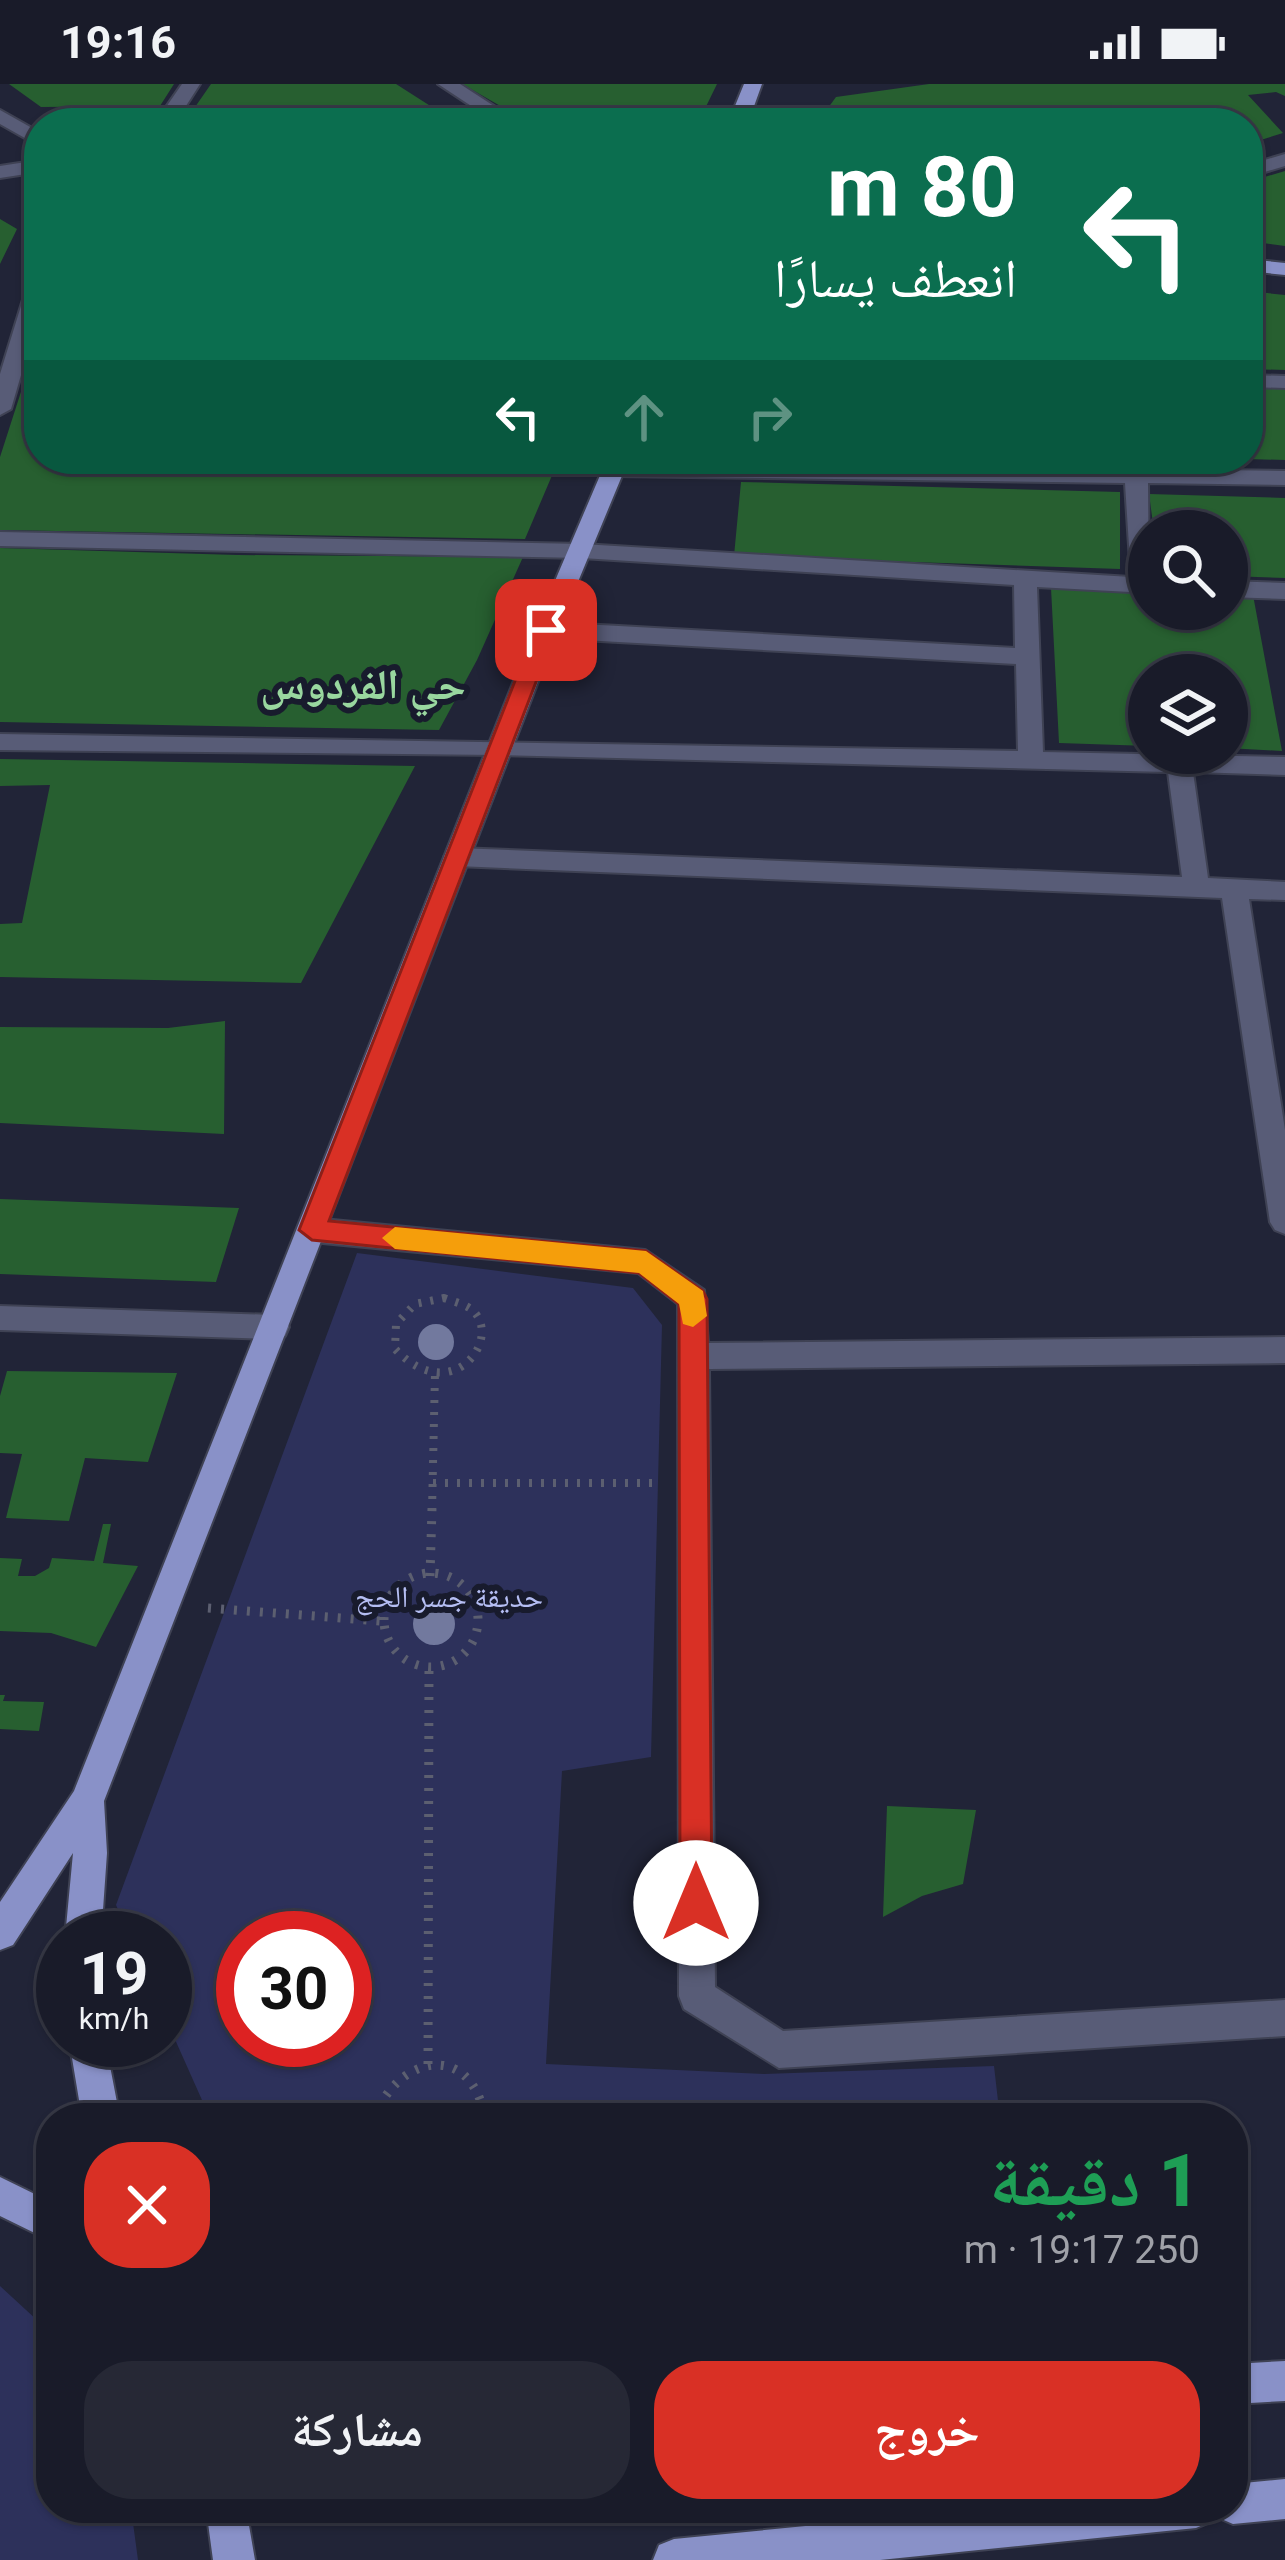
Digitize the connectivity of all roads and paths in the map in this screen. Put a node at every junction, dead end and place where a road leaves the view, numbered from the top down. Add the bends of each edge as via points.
1 (447, 84) edge
2 (486, 108) edge
3 (24, 347) edge
4 (0, 409) edge
5 (612, 474) edge
6 (1136, 474) edge
7 (1235, 474) edge
8 (1285, 478) edge
9 (1139, 510) edge
10 (0, 539) edge
11 (582, 551) junction
12 (1025, 580) junction
13 (1128, 585) edge
14 (1248, 592) edge
15 (1284, 596) edge
16 (546, 630) junction
17 (1029, 657) junction
18 (0, 742) edge
19 (500, 746) junction
20 (1031, 757) junction
21 (1128, 760) edge
22 (1248, 764) edge
23 (1285, 766) edge
24 (1180, 774) edge
25 (457, 857) junction
26 (1196, 888) junction
27 (1234, 889) junction
28 (1285, 892) edge
29 (1285, 1222) edge
30 (312, 1230) junction
31 (0, 1318) edge
32 (274, 1327) junction
33 (1285, 1350) edge
34 (693, 1356) junction
35 (435, 1373) junction
36 (433, 1483) junction
37 (694, 1483) junction
38 (430, 1576) junction
39 (164, 1605) junction
40 (381, 1621) junction
41 (429, 1664) junction
42 (87, 1801) junction
43 (85, 1911) edge
44 (0, 1934) edge
45 (1285, 2018) edge
46 (428, 2064) junction
47 (92, 2067) edge
48 (98, 2103) edge
49 (380, 2103) edge
50 (482, 2103) edge
51 (0, 2196) edge
52 (36, 2214) edge
53 (1285, 2381) edge
54 (1248, 2383) edge
55 (1285, 2499) edge
56 (1248, 2503) edge
57 (229, 2523) edge
58 (1045, 2523) edge
59 (235, 2560) edge
60 (674, 2560) edge

1 - 2 street
3 - 4 street
5 - 11 main road
6 - 9 street
7 - 8 street
10 - 11 street
11 - 12 street
11 - 16 main road
12 - 13 street
12 - 17 street
14 - 15 street
16 - 17 street
16 - 19 main road
17 - 20 street
18 - 19 street
19 - 20 street
19 - 25 main road
20 - 21 street
22 - 23 street
24 - 26 street
25 - 26 street
25 - 30 main road
26 - 27 street
27 - 28 street
27 - 29 street
30 - 32 main road
30 - 34 street via 646,1262 693,1299
31 - 32 street
32 - 39 main road
33 - 34 street
34 - 37 street
35 - 35 path via 470,1362 483,1340 479,1317 458,1301 415,1304 396,1324 394,1349 402,1360
35 - 36 path
36 - 37 path
36 - 38 path
37 - 45 street via 697,1996 779,2050
38 - 40 path via 393,1592
38 - 41 path via 465,1586 480,1625 464,1651
39 - 40 path
39 - 42 main road
40 - 41 path via 391,1648
41 - 46 path
42 - 43 main road
42 - 44 main road
46 - 49 path via 386,2086
46 - 50 path via 454,2068
47 - 48 main road
51 - 52 main road
53 - 54 main road
55 - 56 main road
57 - 59 main road
58 - 60 main road

